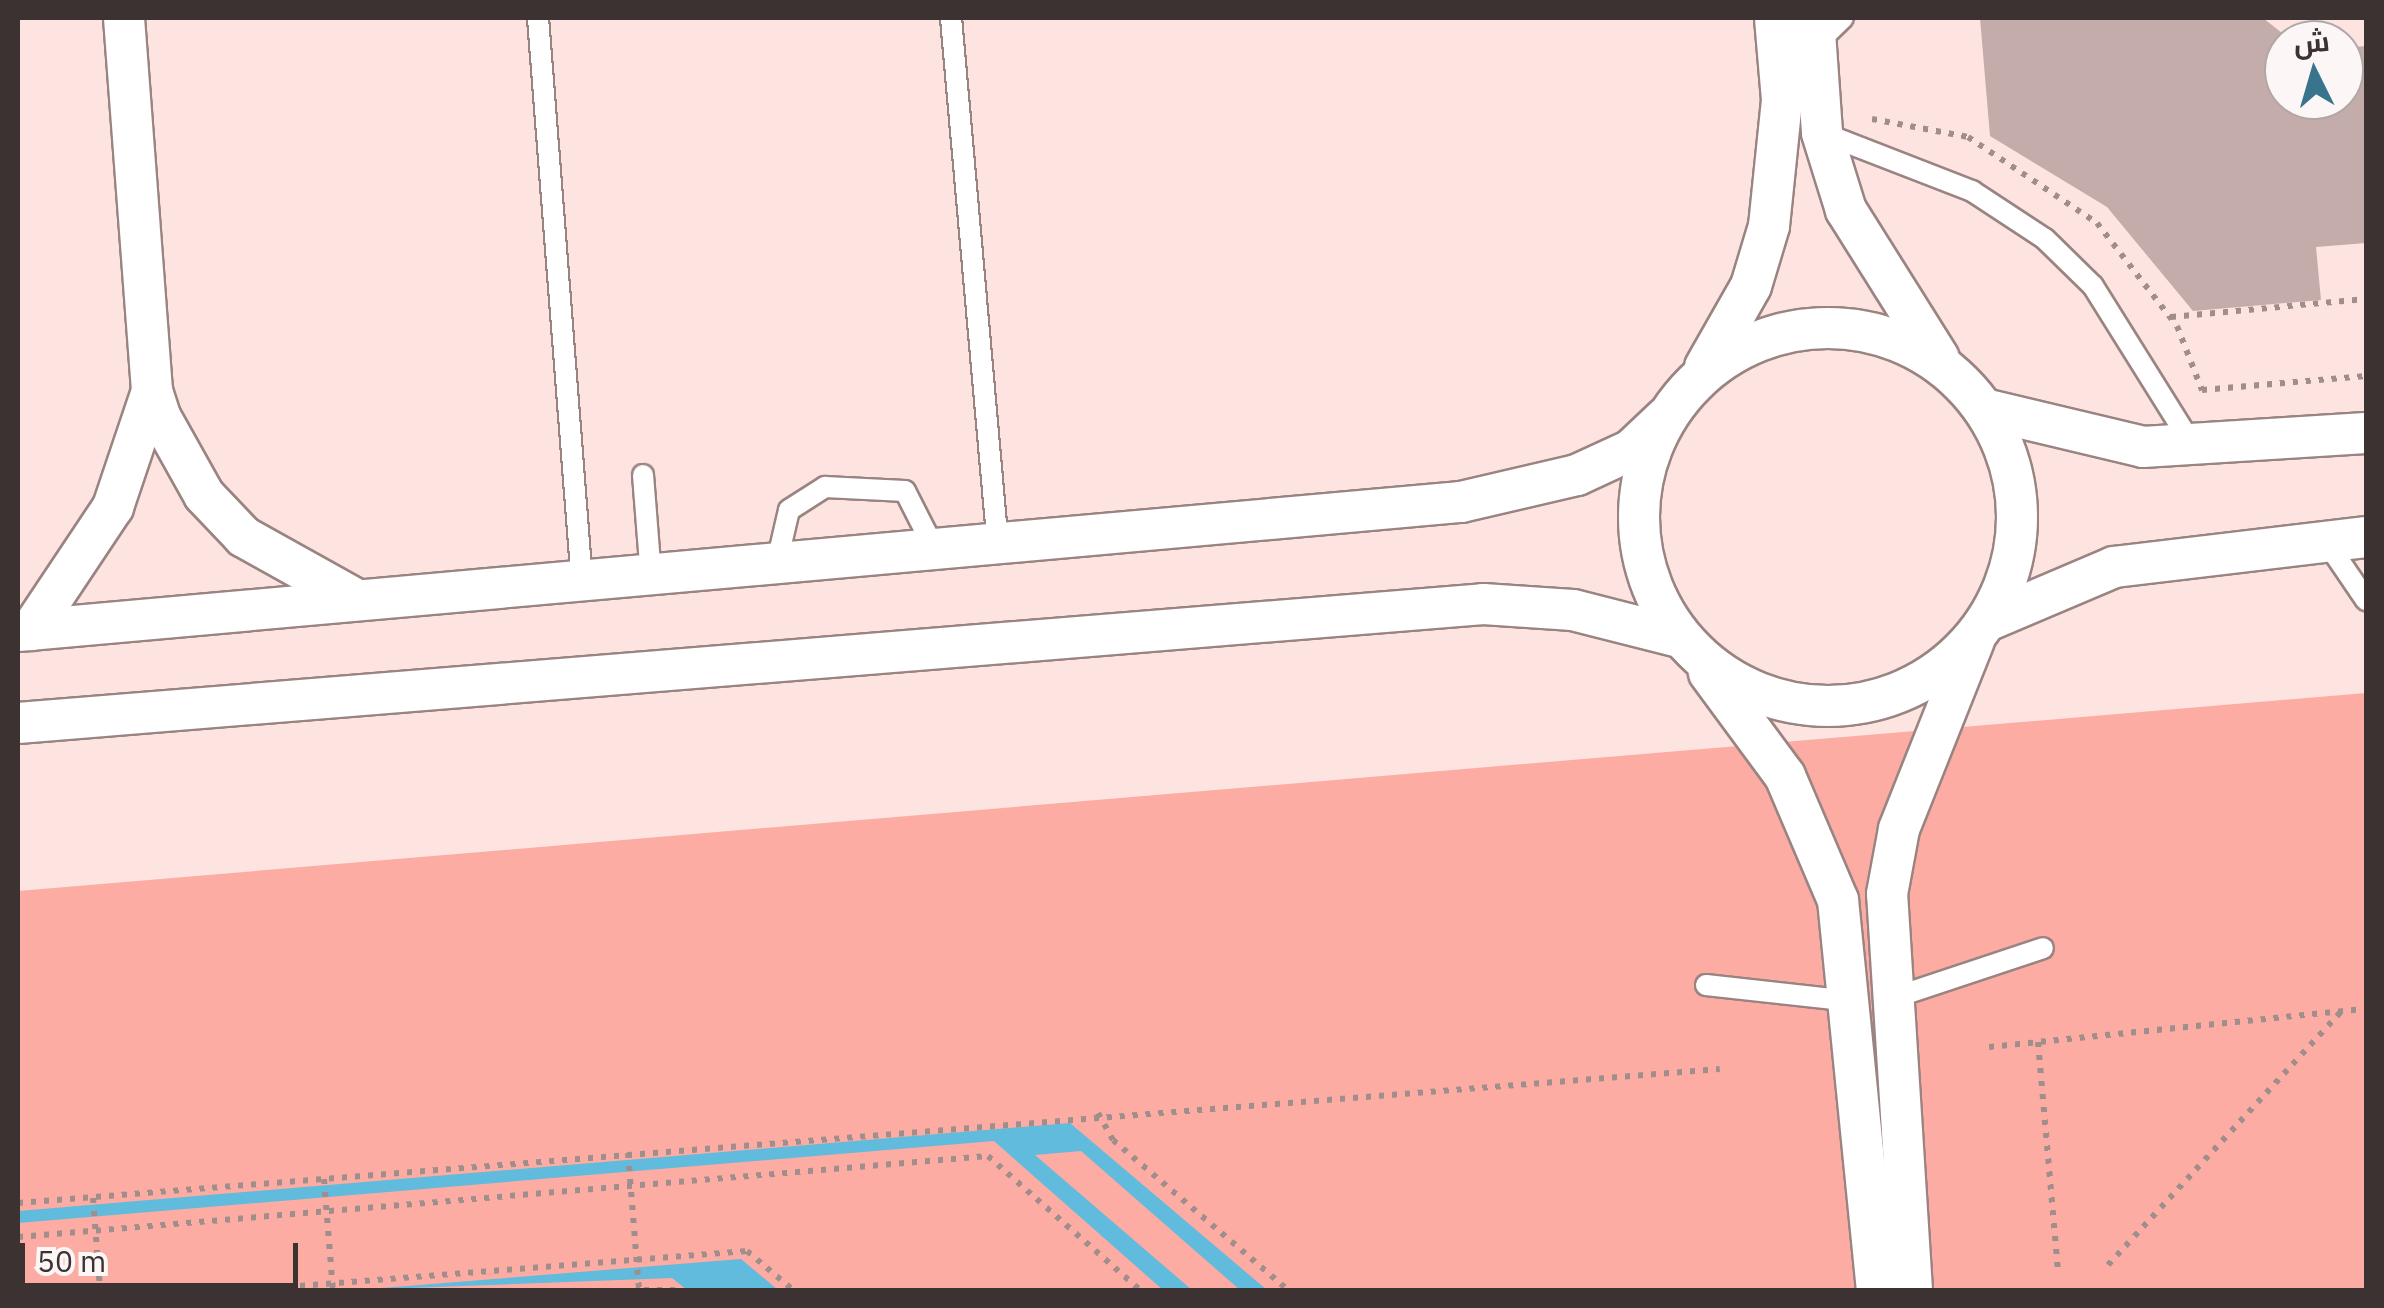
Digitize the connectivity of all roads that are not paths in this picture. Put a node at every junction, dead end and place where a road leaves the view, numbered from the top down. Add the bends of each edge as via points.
1 (124, 18) edge
2 (538, 18) edge
3 (951, 18) edge
4 (1775, 18) edge
5 (1824, 26) edge
6 (1822, 133) junction
7 (1947, 370) junction
8 (152, 391) junction
9 (1672, 408) junction
10 (1984, 409) junction
11 (2366, 433) edge
12 (2194, 447) junction
13 (643, 475) dead end
14 (2366, 537) edge
15 (2325, 540) junction
16 (998, 549) junction
17 (937, 554) junction
18 (776, 566) junction
19 (651, 577) junction
20 (582, 582) junction
21 (2366, 600) edge
22 (361, 602) junction
23 (1981, 629) junction
24 (24, 631) edge
25 (1684, 641) junction
26 (18, 723) edge
27 (2042, 948) dead end
28 (1706, 984) dead end
29 (1872, 1000) junction
30 (1877, 1290) edge
31 (1912, 1290) edge

1 - 8 street
2 - 20 lane
3 - 16 lane
4 - 9 street via 1782,100 1769,226 1725,343
5 - 6 street
6 - 7 street via 1846,210
6 - 12 lane via 1972,190 2045,239 2093,286
7 - 9 street via 1895,340 1837,328 1798,332 1723,359
7 - 10 street
8 - 22 street via 187,471 223,516 268,555
8 - 24 street via 113,507
9 - 16 street via 1631,450 1520,493
9 - 25 street via 1638,505 1640,552
10 - 12 street via 2092,441
10 - 23 street via 2009,459 2018,514 2010,570
11 - 12 street
13 - 19 lane
14 - 15 street
15 - 21 lane
15 - 23 street via 2114,566
16 - 17 street
17 - 18 street
17 - 18 lane via 904,491 825,487 789,510
18 - 19 street
19 - 20 street
20 - 22 street
22 - 24 street
23 - 25 street via 1927,679 1867,702 1802,704 1740,685
23 - 29 street via 1899,829
25 - 26 street via 1573,610 1466,605
25 - 29 street via 1784,776 1816,836
27 - 29 lane
28 - 29 lane
29 - 30 street
29 - 31 street

